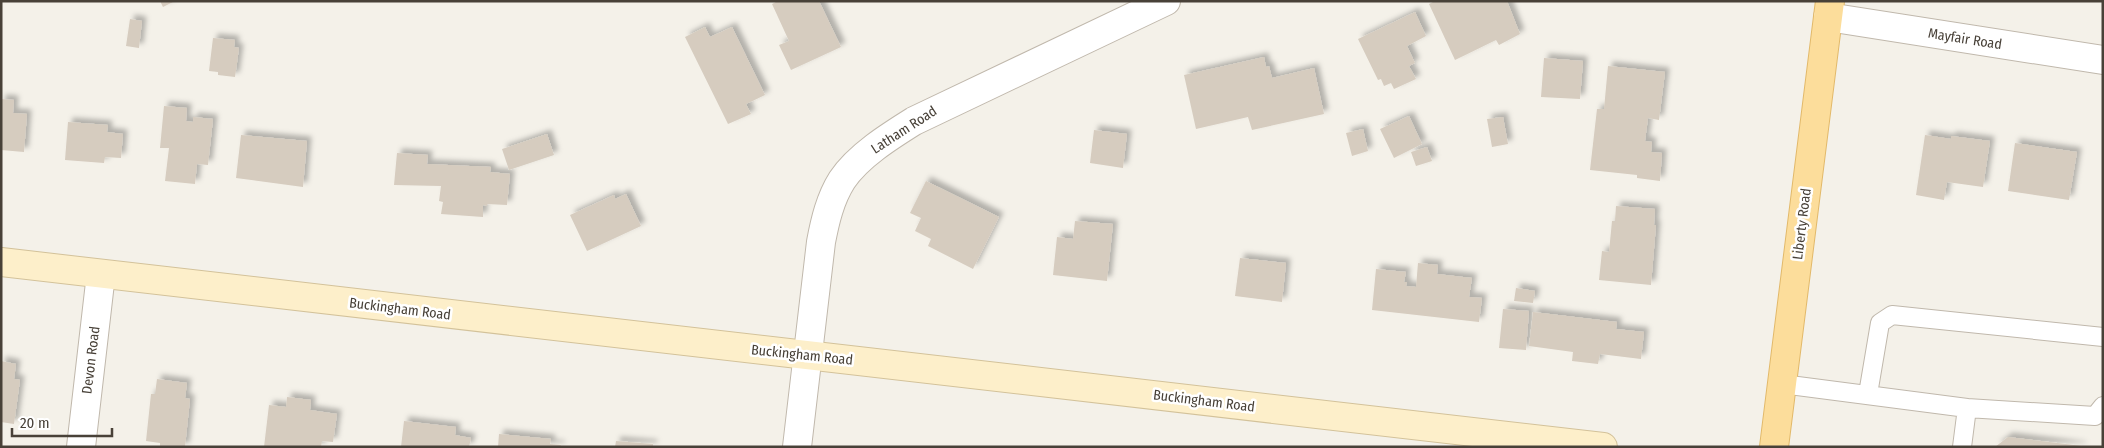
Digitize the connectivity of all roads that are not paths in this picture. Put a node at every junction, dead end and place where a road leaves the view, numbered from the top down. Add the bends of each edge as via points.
1 (1166, 1) edge
2 (1829, 9) edge
3 (2103, 60) edge
4 (1, 262) edge
5 (101, 274) junction
6 (2103, 337) edge
7 (808, 356) junction
8 (1782, 384) junction
9 (1868, 394) junction
10 (2103, 406) edge
11 (1967, 408) junction
12 (81, 447) edge
13 (797, 447) edge
14 (1603, 447) edge
15 (1774, 447) edge
16 (1962, 447) edge

1 - 7 street, Latham Road via 914,120 862,158 842,179 825,220
2 - 3 street, Mayfair Road
2 - 8 main road, Liberty Road
4 - 5 street, Buckingham Road
5 - 7 street, Buckingham Road
5 - 12 street, Devon Road
6 - 9 lane via 1892,315 1880,323
7 - 13 street, Latham Road
7 - 14 street, Buckingham Road
8 - 9 lane
8 - 15 main road, Liberty Road
9 - 11 lane
10 - 11 lane via 2096,416
11 - 16 lane

